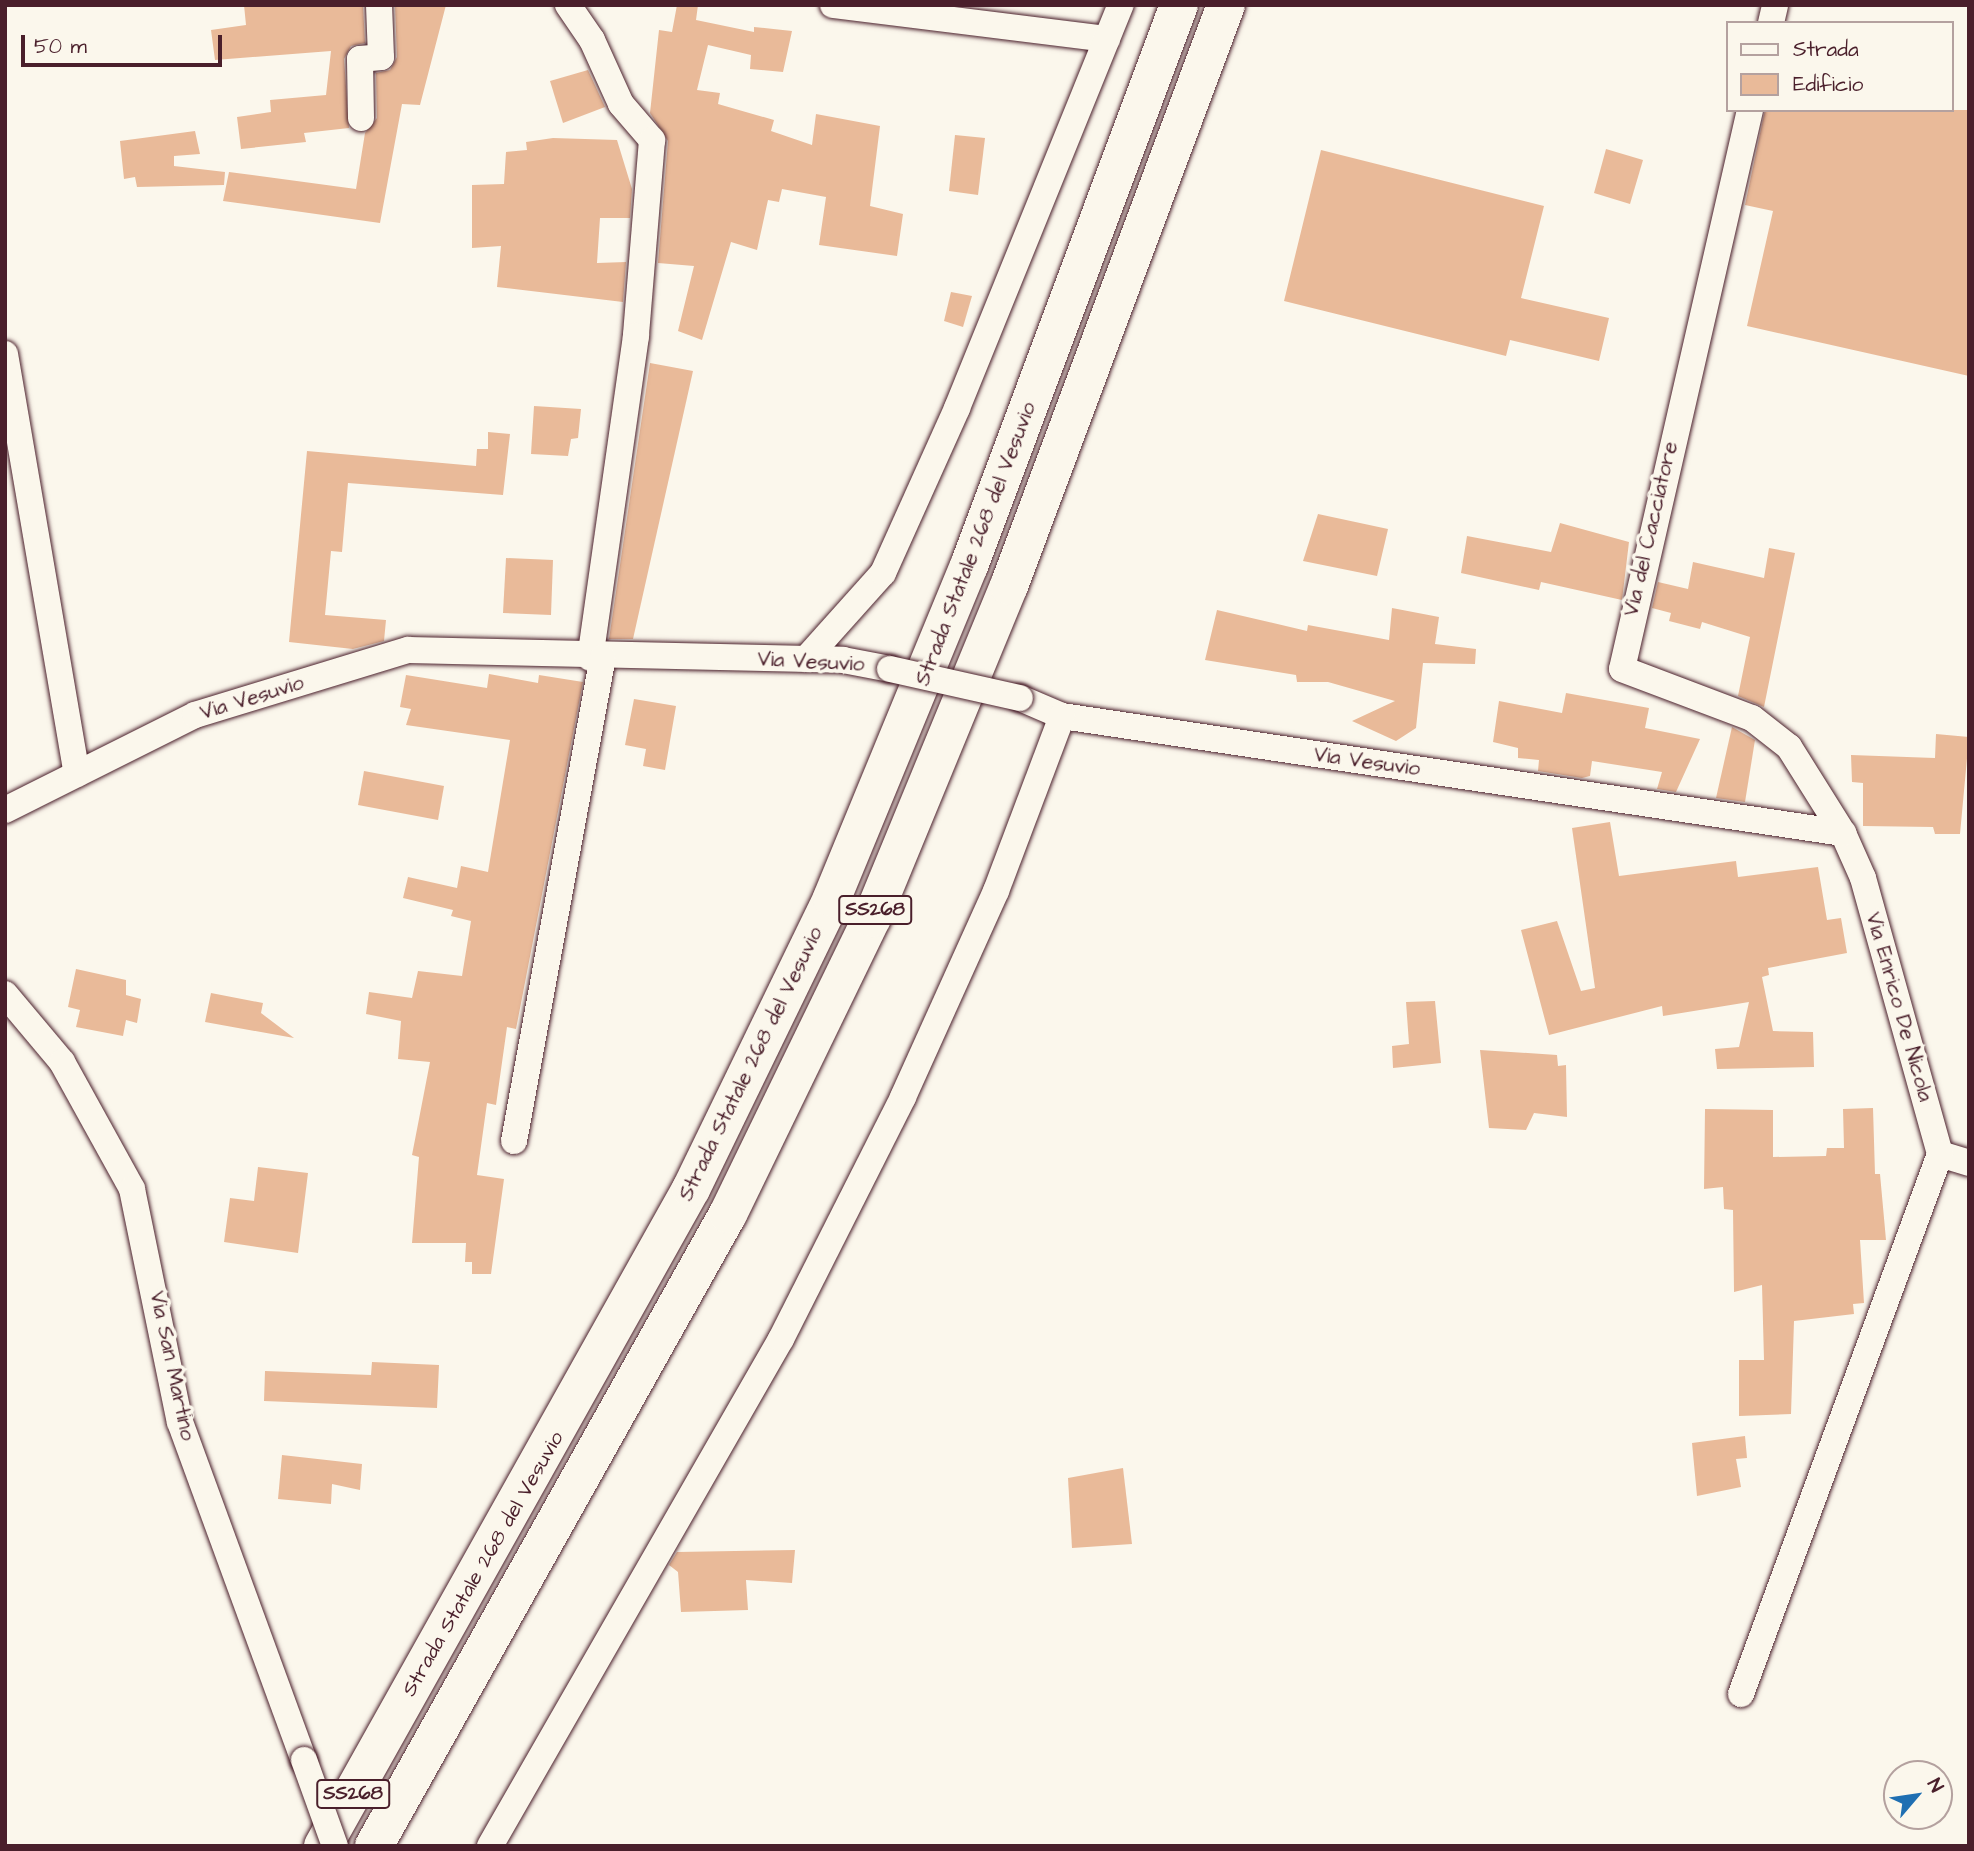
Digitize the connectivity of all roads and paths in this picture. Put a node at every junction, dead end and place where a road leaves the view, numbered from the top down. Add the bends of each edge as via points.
1 (379, 5) edge
2 (568, 5) edge
3 (833, 5) edge
4 (1121, 5) edge
5 (1179, 5) edge
6 (1226, 5) edge
7 (1107, 39) junction
8 (1750, 112) edge
9 (361, 118) dead end
10 (6, 366) edge
11 (596, 658) junction
12 (806, 659) junction
13 (1062, 716) junction
14 (77, 774) junction
15 (5, 810) edge
16 (1843, 833) junction
17 (5, 994) edge
18 (514, 1141) dead end
19 (1954, 1158) edge
20 (1741, 1694) dead end
21 (323, 1846) edge
22 (335, 1846) edge
23 (374, 1846) edge
24 (490, 1846) edge

1 - 9 street via 380,57 360,59
2 - 11 street via 592,40 621,104 652,140 636,336
3 - 7 street
4 - 7 street
5 - 21 highway, Strada Statale 268 del Vesuvio / SS268 via 969,566 826,910 685,1201
6 - 23 highway, Strada Statale 268 del Vesuvio / SS268 via 1004,599 872,918 728,1214
7 - 12 street via 957,408 883,573
8 - 16 street, Via del Cacciatore via 1622,669 1752,718 1789,747
10 - 14 street
11 - 12 street, Via Vesuvio
11 - 14 street, Via Vesuvio via 408,650 195,715
11 - 18 street
12 - 13 street, Via Vesuvio, bridge via 890,669 1020,698
13 - 16 street, Via Vesuvio
13 - 24 street via 985,915 903,1097 787,1327
14 - 15 street, Via Vesuvio
16 - 19 street, Via Enrico De Nicola via 1863,878
17 - 22 street, Via San Martino, bridge via 62,1062 132,1189 180,1422
19 - 20 street

